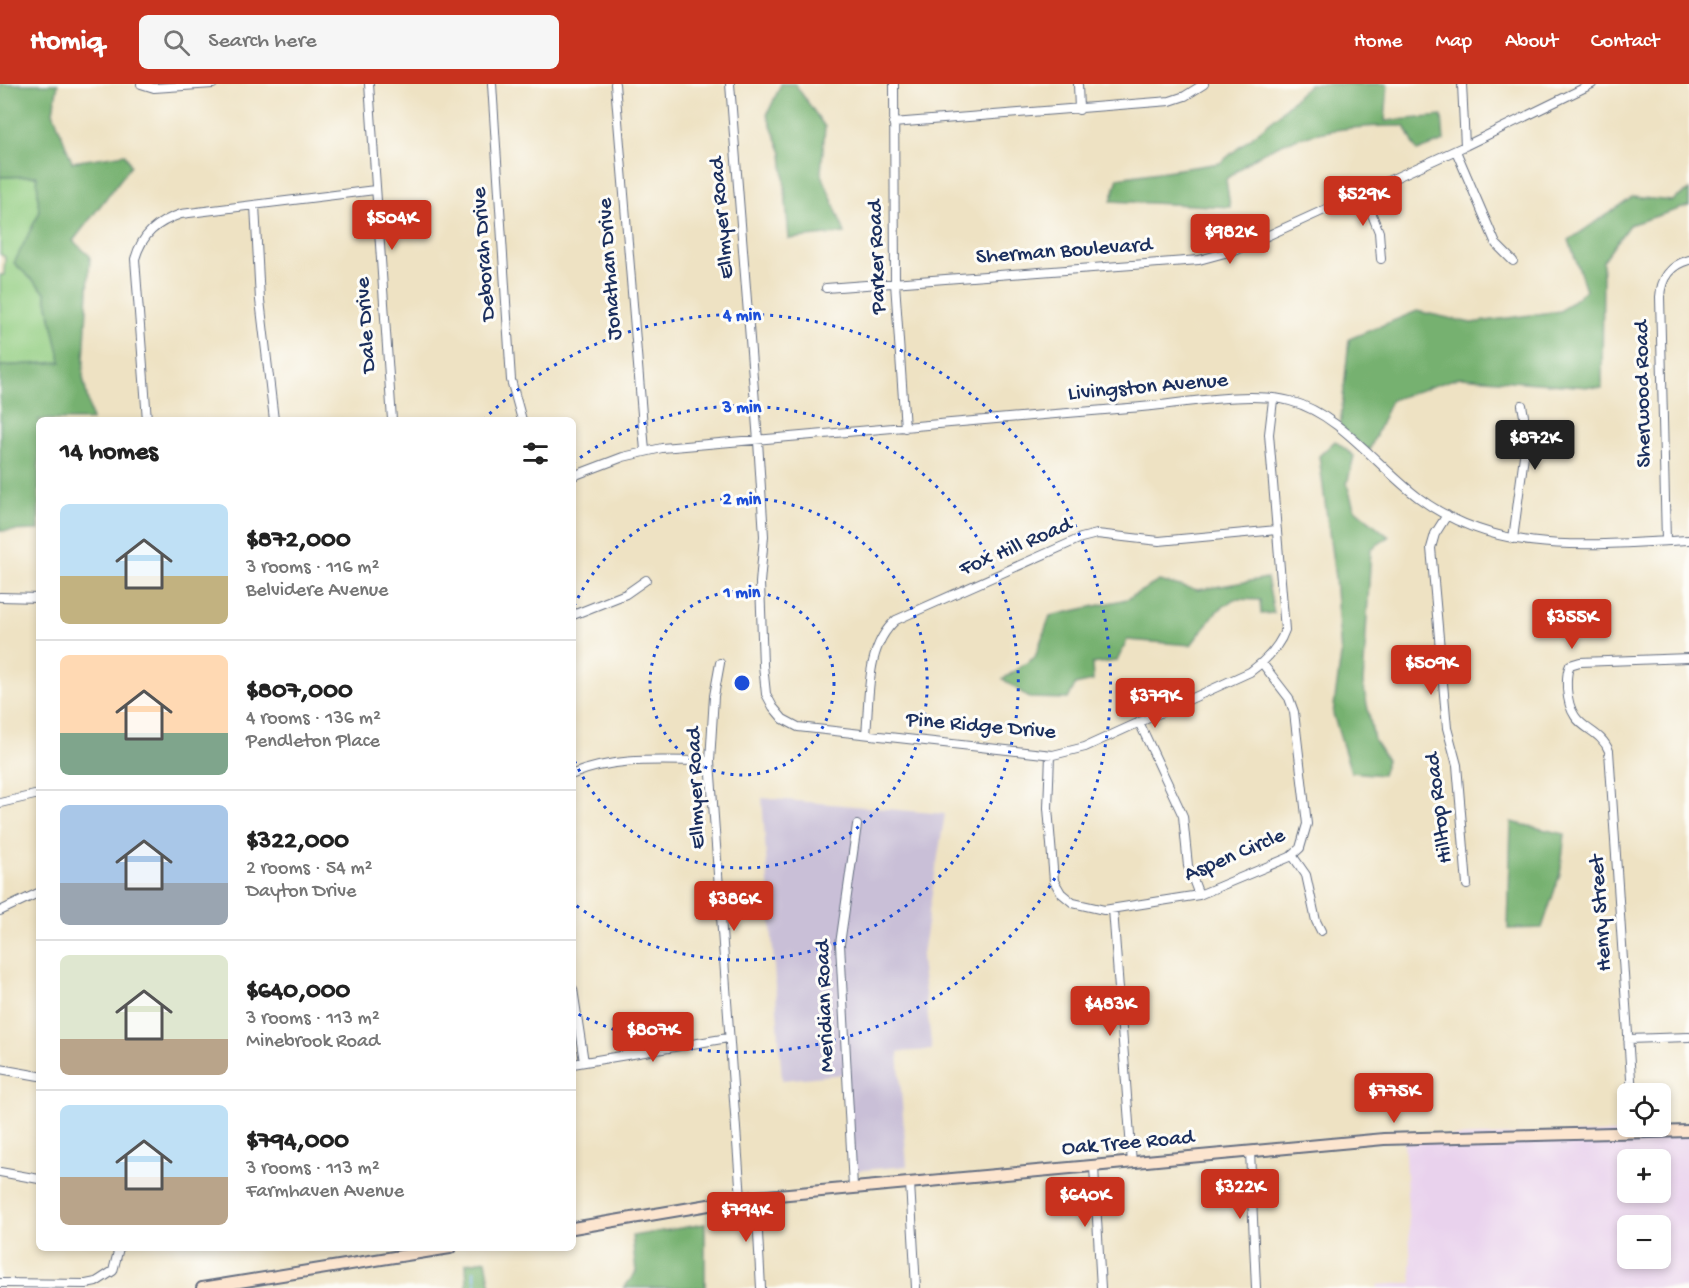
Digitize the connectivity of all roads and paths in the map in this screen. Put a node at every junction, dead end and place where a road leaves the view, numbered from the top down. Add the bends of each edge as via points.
1 (141, 84) edge
2 (213, 84) edge
3 (369, 84) edge
4 (492, 84) edge
5 (615, 84) edge
6 (730, 84) edge
7 (894, 84) edge
8 (1078, 84) edge
9 (1204, 84) edge
10 (1461, 84) edge
11 (1592, 84) edge
12 (1079, 110) junction
13 (893, 123) junction
14 (1466, 146) junction
15 (1456, 151) junction
16 (375, 190) junction
17 (1363, 192) junction
18 (255, 205) junction
19 (1381, 259) dead end
20 (1689, 260) edge
21 (1513, 261) dead end
22 (895, 283) junction
23 (826, 288) dead end
24 (1273, 400) junction
25 (1522, 405) dead end
26 (147, 417) edge
27 (274, 417) edge
28 (392, 417) edge
29 (521, 417) edge
30 (905, 428) junction
31 (759, 441) junction
32 (645, 451) junction
33 (576, 475) edge
34 (1447, 515) junction
35 (1277, 530) junction
36 (1513, 540) junction
37 (1689, 540) edge
38 (1666, 541) junction
39 (646, 580) dead end
40 (0, 597) edge
41 (36, 598) edge
42 (576, 614) edge
43 (1689, 658) edge
44 (720, 663) dead end
45 (1262, 663) junction
46 (772, 707) joint
47 (1139, 722) junction
48 (866, 734) junction
49 (1050, 755) junction
50 (710, 761) junction
51 (576, 773) edge
52 (36, 795) edge
53 (0, 803) edge
54 (857, 825) dead end
55 (1292, 855) junction
56 (1467, 885) dead end
57 (36, 894) edge
58 (1199, 895) junction
59 (1113, 909) junction
60 (0, 911) edge
61 (1321, 931) dead end
62 (576, 1009) edge
63 (1689, 1037) edge
64 (728, 1038) junction
65 (1628, 1039) junction
66 (584, 1062) junction
67 (576, 1063) edge
68 (0, 1069) edge
69 (36, 1075) edge
70 (1631, 1083) edge
71 (1617, 1131) edge
72 (1671, 1131) edge
73 (1689, 1131) edge
74 (1250, 1151) junction
75 (1132, 1164) junction
76 (1094, 1167) junction
77 (0, 1172) edge
78 (36, 1178) edge
79 (910, 1183) junction
80 (853, 1187) junction
81 (756, 1197) junction
82 (741, 1199) junction
83 (576, 1227) edge
84 (118, 1251) edge
85 (431, 1251) edge
86 (0, 1283) edge
87 (202, 1288) edge
88 (761, 1288) edge
89 (916, 1288) edge
90 (1101, 1288) edge
91 (1256, 1288) edge

1 - 2 street via 161,88
3 - 16 street, Dale Drive
4 - 29 street, Deborah Drive via 511,380
5 - 32 street, Jonathan Drive
6 - 31 street, Ellmyer Road
7 - 13 street, Parker Road
8 - 12 street
9 - 12 street via 1170,100
10 - 14 street
11 - 14 street, Sherman Boulevard
12 - 13 street
13 - 22 street, Parker Road
14 - 15 street, Sherman Boulevard
15 - 17 street, Sherman Boulevard
15 - 21 street via 1496,244
16 - 18 street
16 - 28 street, Dale Drive
17 - 19 street via 1379,232
17 - 22 street, Sherman Boulevard via 1236,250 1199,260
18 - 26 street via 181,214 156,225 140,243 135,259
18 - 27 street via 260,300
20 - 38 street, Sherwood Road via 1676,266 1661,283
22 - 23 street, Sherman Boulevard
22 - 30 street, Parker Road
24 - 30 street, Livingston Avenue via 1232,399
24 - 34 street, Livingston Avenue via 1300,405 1348,434 1418,497
24 - 35 street, Pine Ridge Drive via 1269,434
25 - 36 street via 1527,434
30 - 31 street, Livingston Avenue
31 - 32 street, Livingston Avenue
31 - 46 street, Ellmyer Road via 764,536 761,635 766,694
32 - 33 street, Livingston Avenue
34 - 36 street, Livingston Avenue
34 - 56 street, Hilltop Road via 1431,548 1447,728 1457,765
35 - 45 street, Pine Ridge Drive via 1285,630
35 - 48 street, Fox Hill Road via 1159,541 1097,534 896,620 879,639 873,658
36 - 38 street, Livingston Avenue via 1566,545
37 - 38 street, Livingston Avenue
39 - 42 street via 626,594
40 - 41 street
43 - 65 street, Henry Street via 1580,662 1570,665 1567,671 1568,703 1577,720 1606,745 1610,761
44 - 50 street, Ellmyer Road
45 - 47 street, Pine Ridge Drive
45 - 55 street, Aspen Circle via 1294,712 1307,824 1300,848
46 - 48 street, Pine Ridge Drive via 798,727
47 - 49 street, Pine Ridge Drive via 1085,747
47 - 58 street via 1183,816 1188,866
48 - 49 street, Pine Ridge Drive
49 - 59 street, Aspen Circle via 1048,808 1054,881 1073,903 1088,909
50 - 51 street via 620,761
50 - 64 street, Ellmyer Road
52 - 53 street
54 - 80 street, Meridian Road via 840,944
55 - 58 street, Aspen Circle
55 - 61 street via 1306,875
57 - 60 street
58 - 59 street, Aspen Circle
59 - 75 street
62 - 66 street
63 - 65 street
64 - 66 street
64 - 82 street, Ellmyer Road
65 - 70 street, Henry Street
66 - 67 street
68 - 69 street
71 - 74 main road, Oak Tree Road via 1384,1139
72 - 73 main road, Oak Tree Road
74 - 75 main road, Oak Tree Road
74 - 91 street
75 - 76 main road, Oak Tree Road
76 - 79 main road, Oak Tree Road
76 - 90 street
77 - 78 street
79 - 80 main road, Oak Tree Road
79 - 89 street
80 - 81 main road, Oak Tree Road
81 - 82 main road, Oak Tree Road
81 - 88 street
82 - 83 main road, Oak Tree Road
84 - 86 street via 113,1271 96,1282
85 - 87 main road

